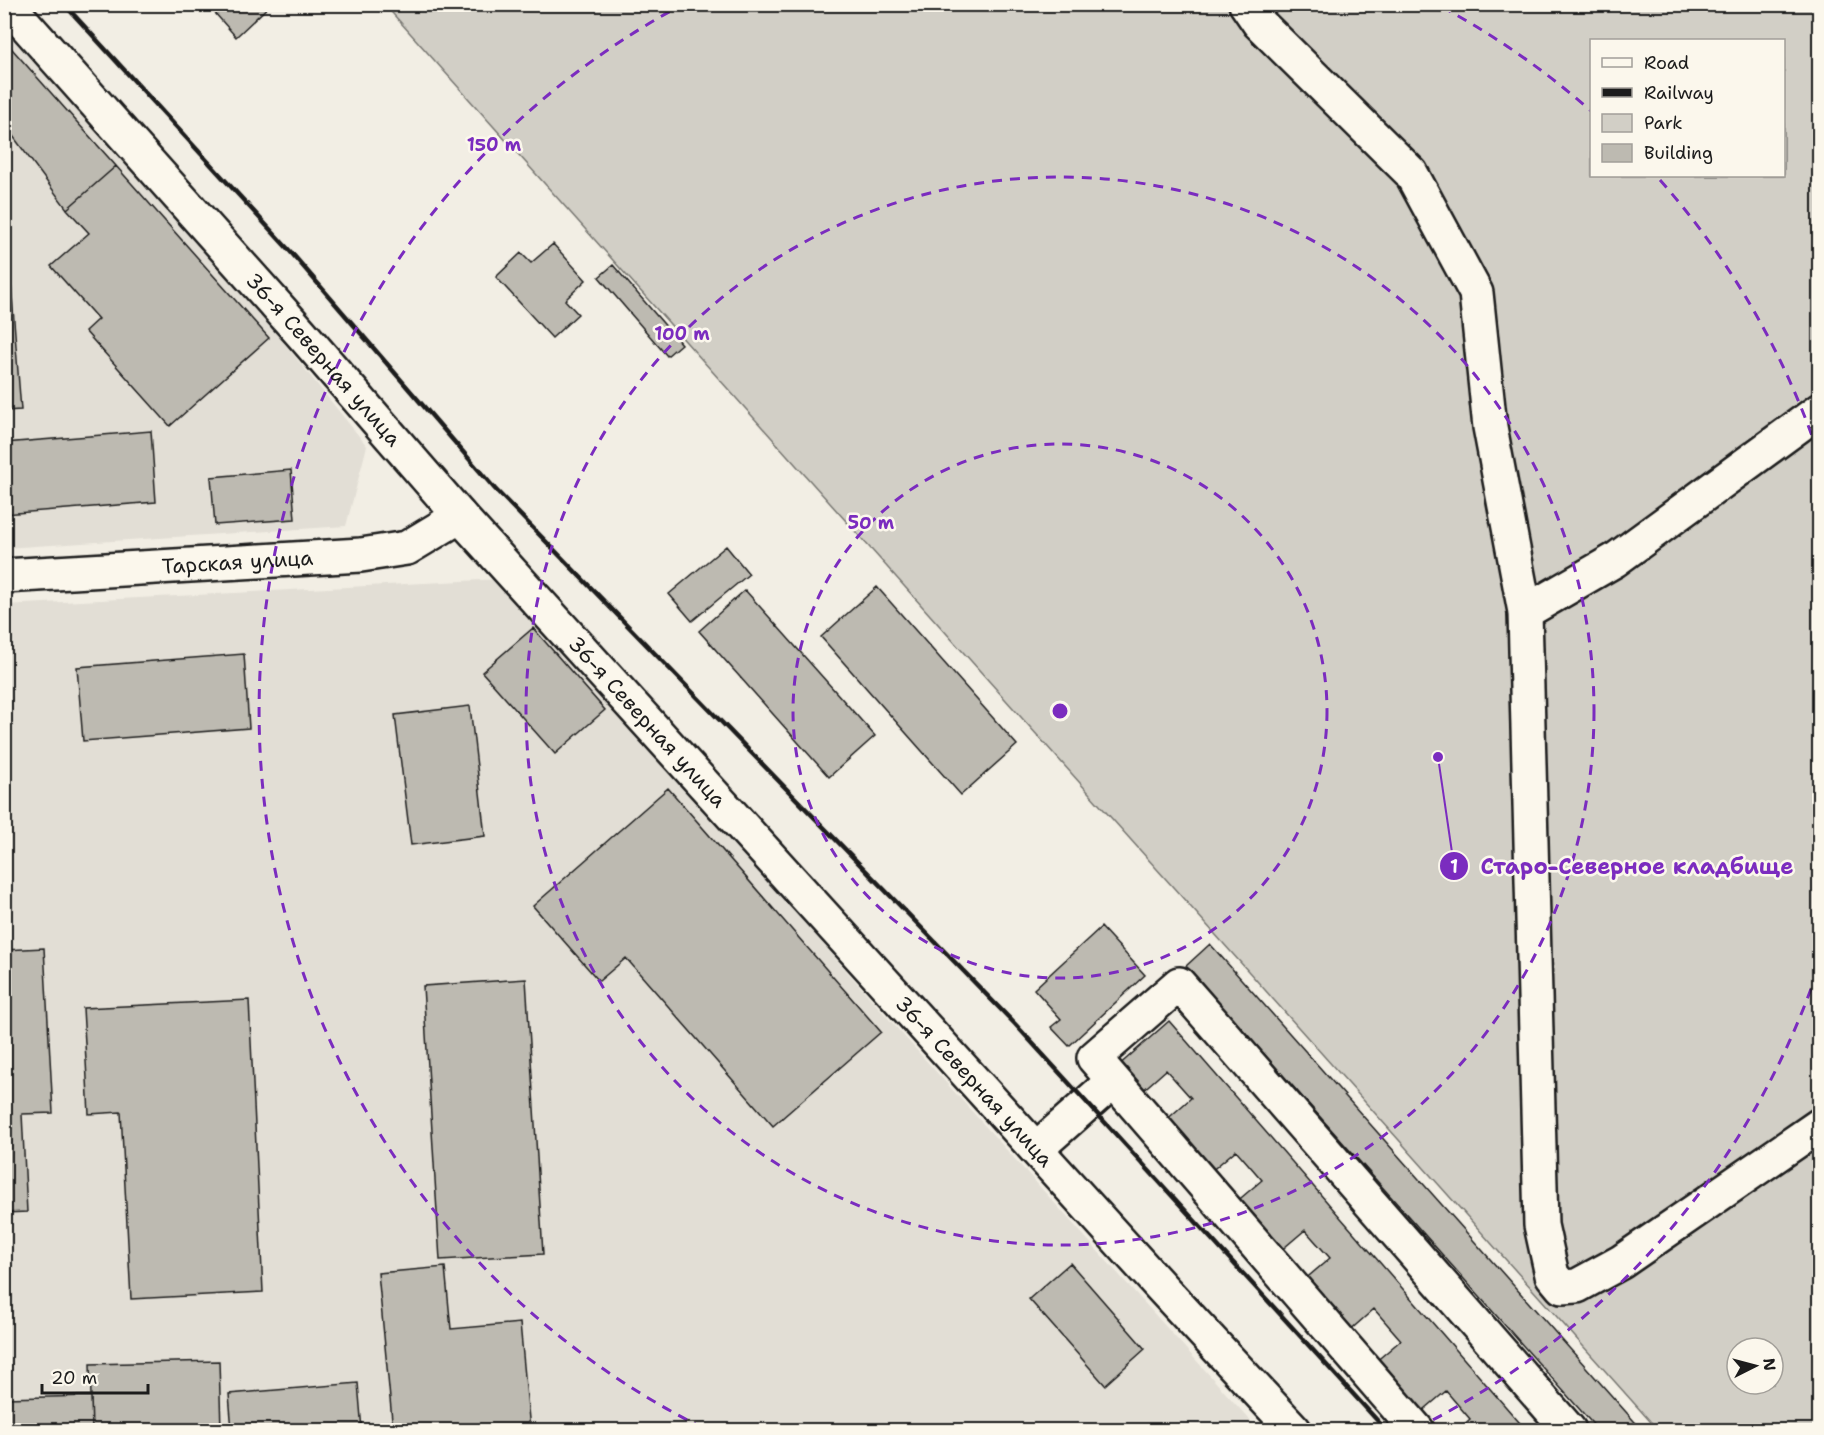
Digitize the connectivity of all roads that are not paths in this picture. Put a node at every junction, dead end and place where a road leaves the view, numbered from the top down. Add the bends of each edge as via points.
1 (7, 4) edge
2 (1246, 4) edge
3 (1820, 410) edge
4 (460, 516) junction
5 (4, 576) edge
6 (1525, 612) junction
7 (1113, 1081) junction
8 (1820, 1125) edge
9 (1036, 1149) junction
10 (1294, 1431) edge
11 (1418, 1431) edge
12 (1569, 1431) edge

1 - 4 main road, 36-я Северная улица
2 - 6 main road via 1259,23 1412,173 1476,293 1490,426
3 - 6 main road via 1615,560
4 - 5 main road, Тарская улица via 407,548 361,555
4 - 9 main road, 36-я Северная улица
6 - 8 main road via 1541,1225 1552,1275 1562,1287 1577,1286 1621,1262
7 - 9 main road
7 - 11 main road
7 - 12 main road via 1094,1058 1179,984
9 - 10 main road, 36-я Северная улица

